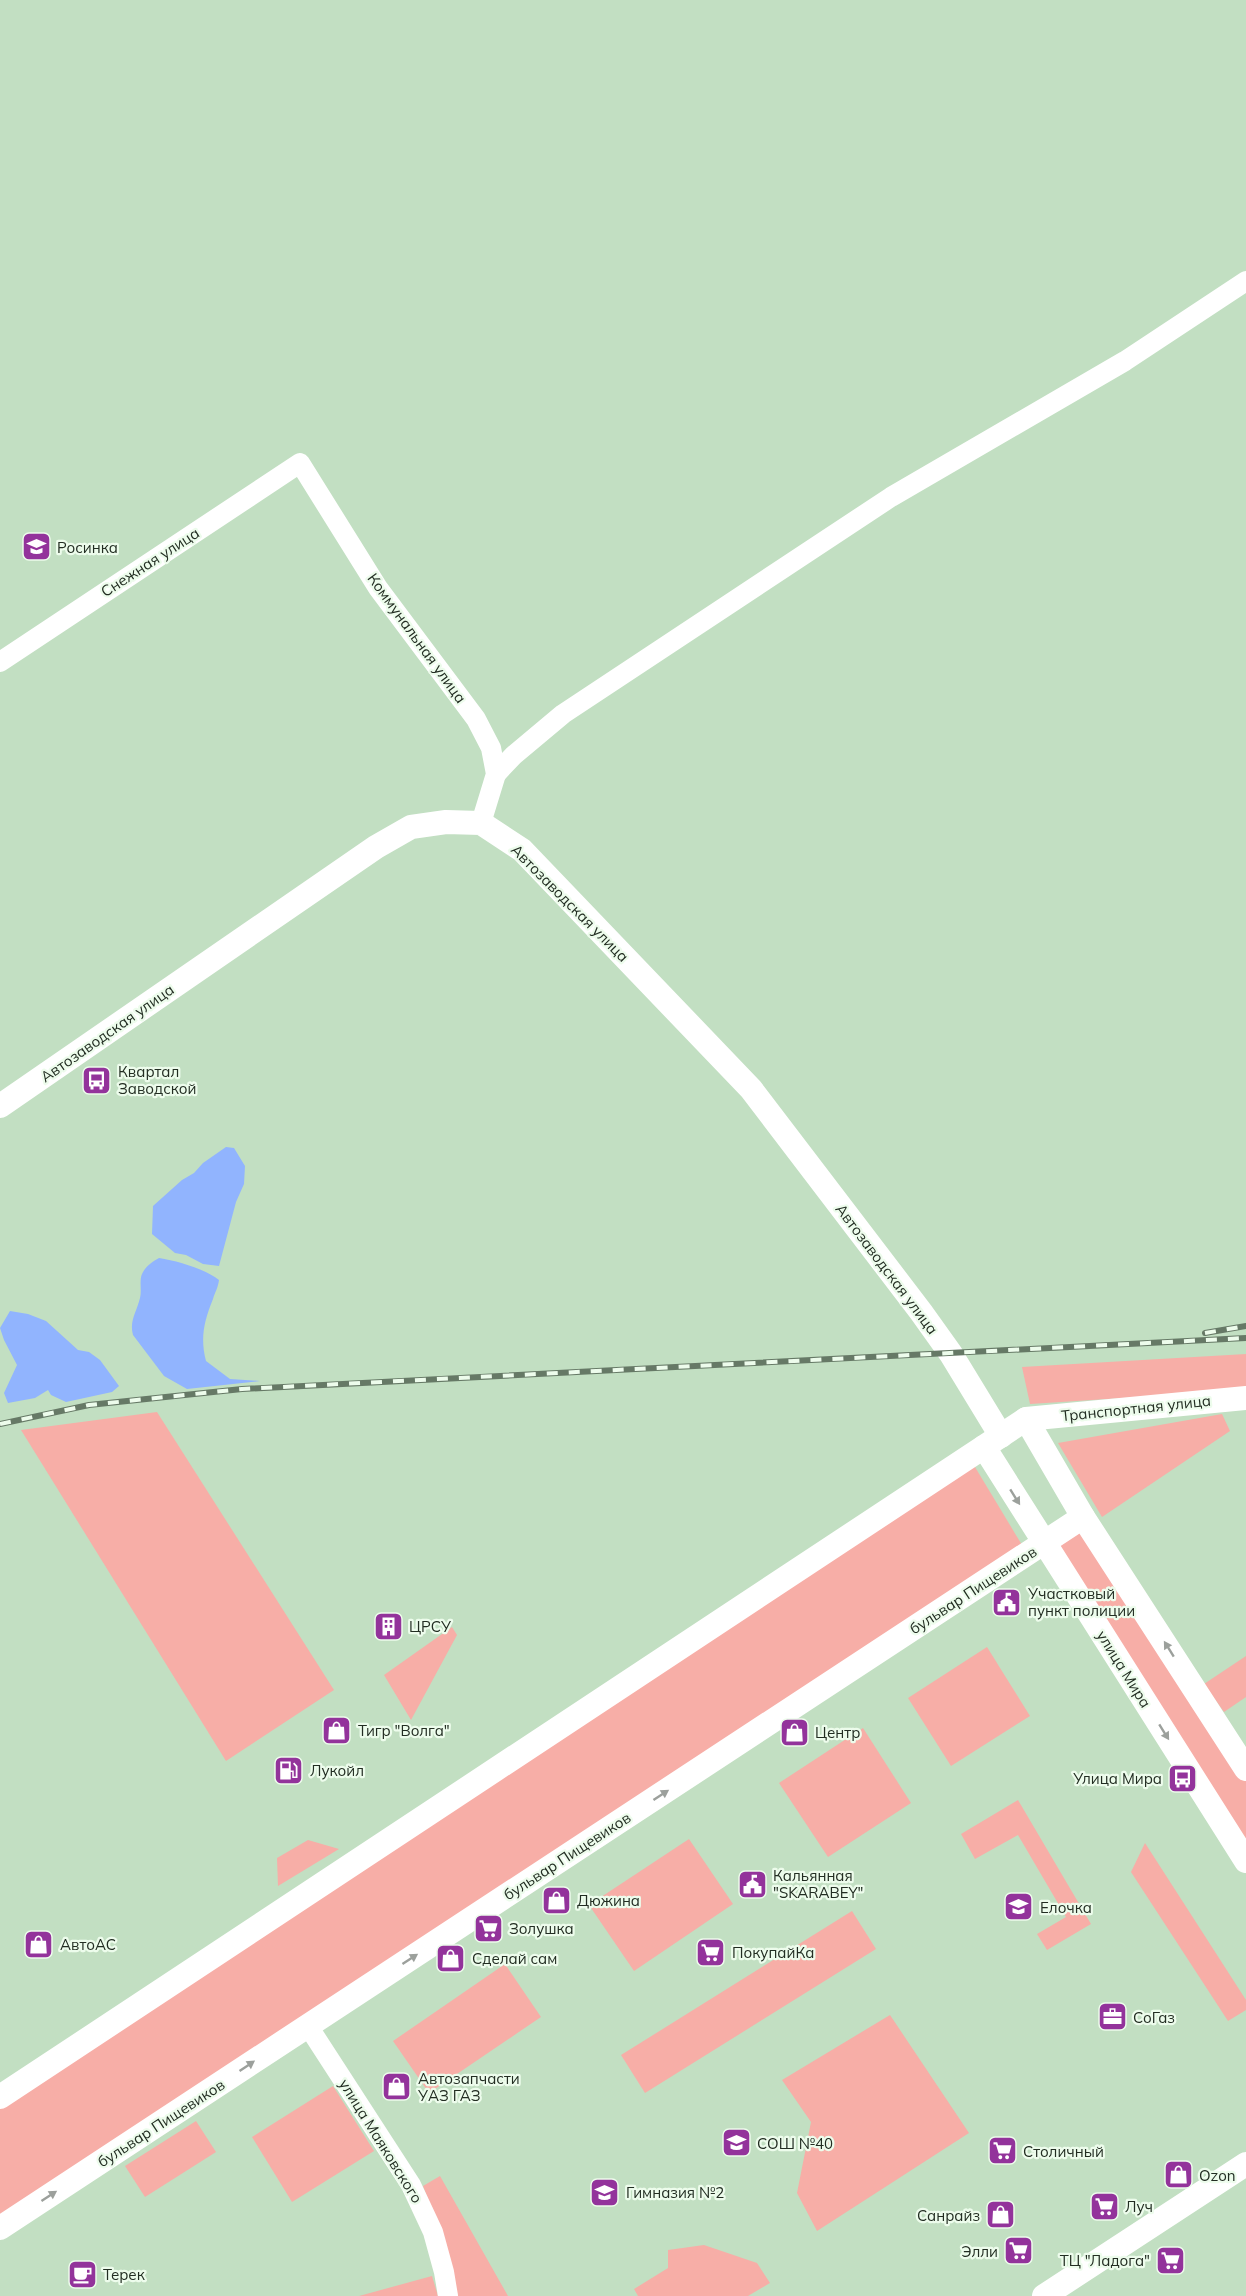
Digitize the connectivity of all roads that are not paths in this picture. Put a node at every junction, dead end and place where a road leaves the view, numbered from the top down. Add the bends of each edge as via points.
1 (1246, 281) edge
2 (300, 463) joint
3 (0, 662) edge
4 (496, 774) junction
5 (481, 823) junction
6 (3, 1098) edge
7 (1246, 1398) edge
8 (1026, 1419) junction
9 (992, 1441) junction
10 (1083, 1517) junction
11 (1044, 1543) junction
12 (1246, 1769) edge
13 (1246, 1861) edge
14 (308, 2026) junction
15 (0, 2097) edge
16 (1246, 2164) edge
17 (0, 2228) edge
18 (448, 2296) edge
19 (1044, 2296) edge

1 - 4 street via 1125,361 861,516 563,714
2 - 3 street, Снежная улица
2 - 4 street, Коммунальная улица via 378,588 476,719 492,748
4 - 5 street, Коммунальная улица
5 - 6 main road, Автозаводская улица via 411,827 376,847
5 - 9 main road, Автозаводская улица via 522,850 751,1089 951,1354
7 - 8 main road, Транспортная улица
8 - 9 main road
8 - 10 main road
9 -> 11 main road, улица Мира
9 - 15 main road
10 - 11 main road, бульвар Пищевиков
12 -> 10 main road
11 -> 13 main road, улица Мира
14 -> 11 main road, бульвар Пищевиков
17 -> 14 main road, бульвар Пищевиков
14 - 18 street, улица Маяковского via 411,2185 433,2232
16 - 19 main road

